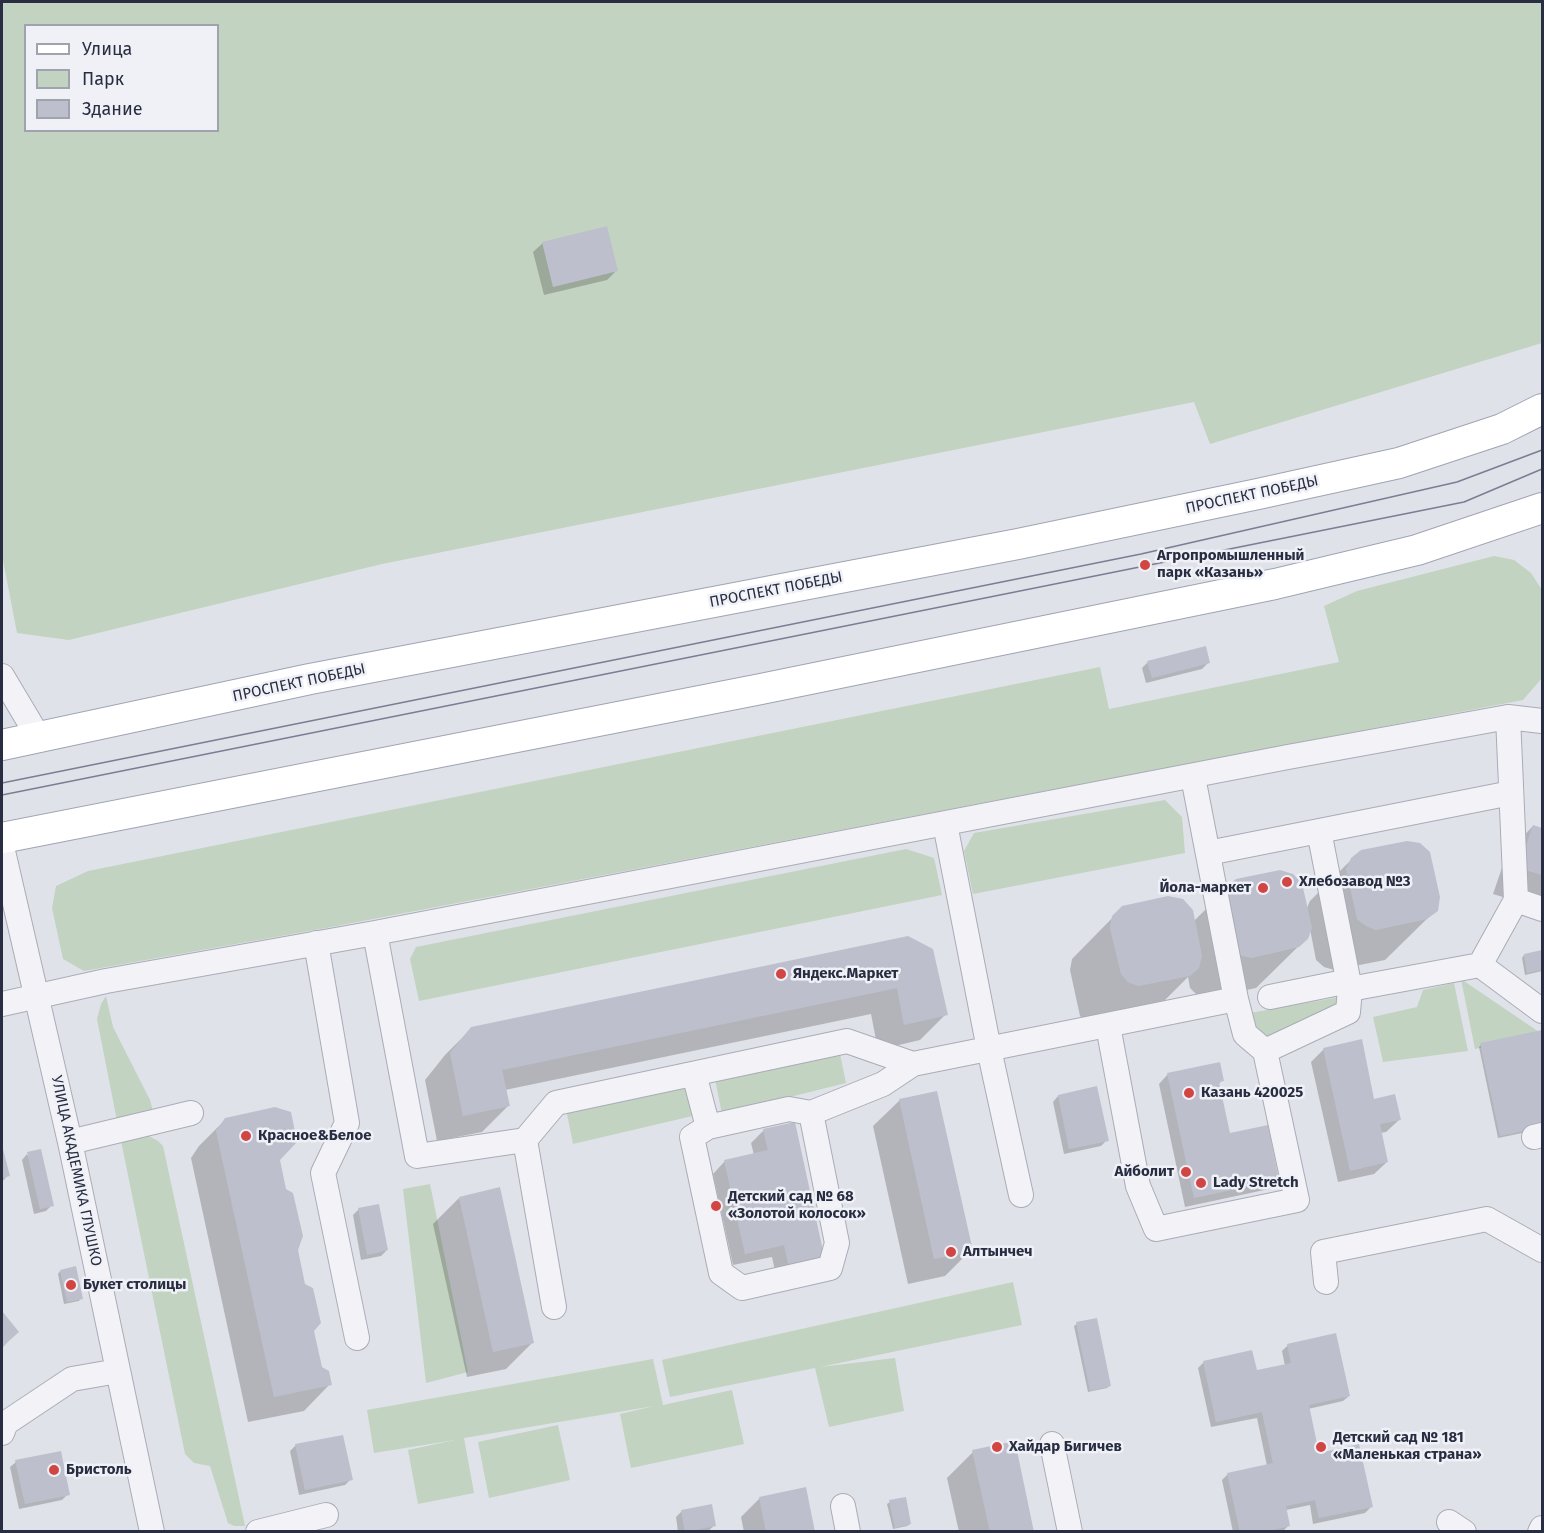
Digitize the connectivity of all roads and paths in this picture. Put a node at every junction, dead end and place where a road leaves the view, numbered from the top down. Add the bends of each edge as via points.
1 (1542, 409) edge
2 (1542, 508) edge
3 (2, 676) edge
4 (1508, 717) junction
5 (1542, 721) edge
6 (39, 738) junction
7 (2, 745) edge
8 (1193, 777) junction
9 (1512, 793) junction
10 (945, 824) junction
11 (1320, 831) junction
12 (2, 838) edge
13 (2, 848) edge
14 (1208, 853) junction
15 (1516, 900) junction
16 (1542, 909) edge
17 (375, 933) junction
18 (316, 943) junction
19 (1480, 965) junction
20 (1349, 985) junction
21 (38, 997) junction
22 (1270, 997) dead end
23 (1236, 999) junction
24 (2, 1004) edge
25 (1542, 1011) edge
26 (1108, 1026) junction
27 (988, 1049) junction
28 (1265, 1051) junction
29 (913, 1065) junction
30 (694, 1074) junction
31 (191, 1113) dead end
32 (810, 1113) junction
33 (708, 1127) junction
34 (525, 1140) junction
35 (70, 1142) junction
36 (1021, 1195) dead end
37 (1542, 1250) edge
38 (1326, 1281) dead end
39 (554, 1307) dead end
40 (357, 1338) dead end
41 (118, 1371) junction
42 (3, 1425) edge
43 (1052, 1444) dead end
44 (843, 1506) dead end
45 (326, 1515) dead end
46 (152, 1532) edge
47 (258, 1532) edge
48 (848, 1532) edge
49 (1070, 1532) edge

1 - 6 main road, ПРОСПЕКТ ПОБЕДЫ via 1502,429 1399,463 1018,544 310,679
2 - 12 main road via 1417,550 1275,584
3 - 6 street
4 - 5 street
4 - 8 street
4 - 9 street
6 - 7 main road, ПРОСПЕКТ ПОБЕДЫ
8 - 10 street
8 - 14 street
9 - 11 street
9 - 15 street
10 - 17 street
10 - 27 street
11 - 14 street
11 - 20 street
13 - 21 street, УЛИЦА АКАДЕМИКА ГЛУШКО
14 - 23 street
15 - 16 street
15 - 19 street
17 - 18 street
17 - 34 street via 417,1156
18 - 21 street
18 - 40 street via 347,1123 323,1173
19 - 20 street
19 - 25 street
20 - 22 street
20 - 28 street via 1348,1011
21 - 24 street
21 - 35 street, УЛИЦА АКАДЕМИКА ГЛУШКО
23 - 26 street
23 - 28 street via 1245,1034
26 - 27 street
26 - 28 street via 1138,1186 1156,1229 1297,1200
27 - 29 street
27 - 36 street
29 - 30 street via 847,1041
29 - 32 street via 883,1084
30 - 33 street
30 - 34 street via 556,1103
31 - 35 street
32 - 33 street via 789,1109
32 - 33 street via 837,1244 830,1268 742,1288 721,1273 692,1137
34 - 39 street
35 - 41 street, УЛИЦА АКАДЕМИКА ГЛУШКО
37 - 38 street via 1487,1219 1323,1252
41 - 42 street via 72,1379
41 - 46 street, УЛИЦА АКАДЕМИКА ГЛУШКО
43 - 49 street
44 - 48 street
45 - 47 street

